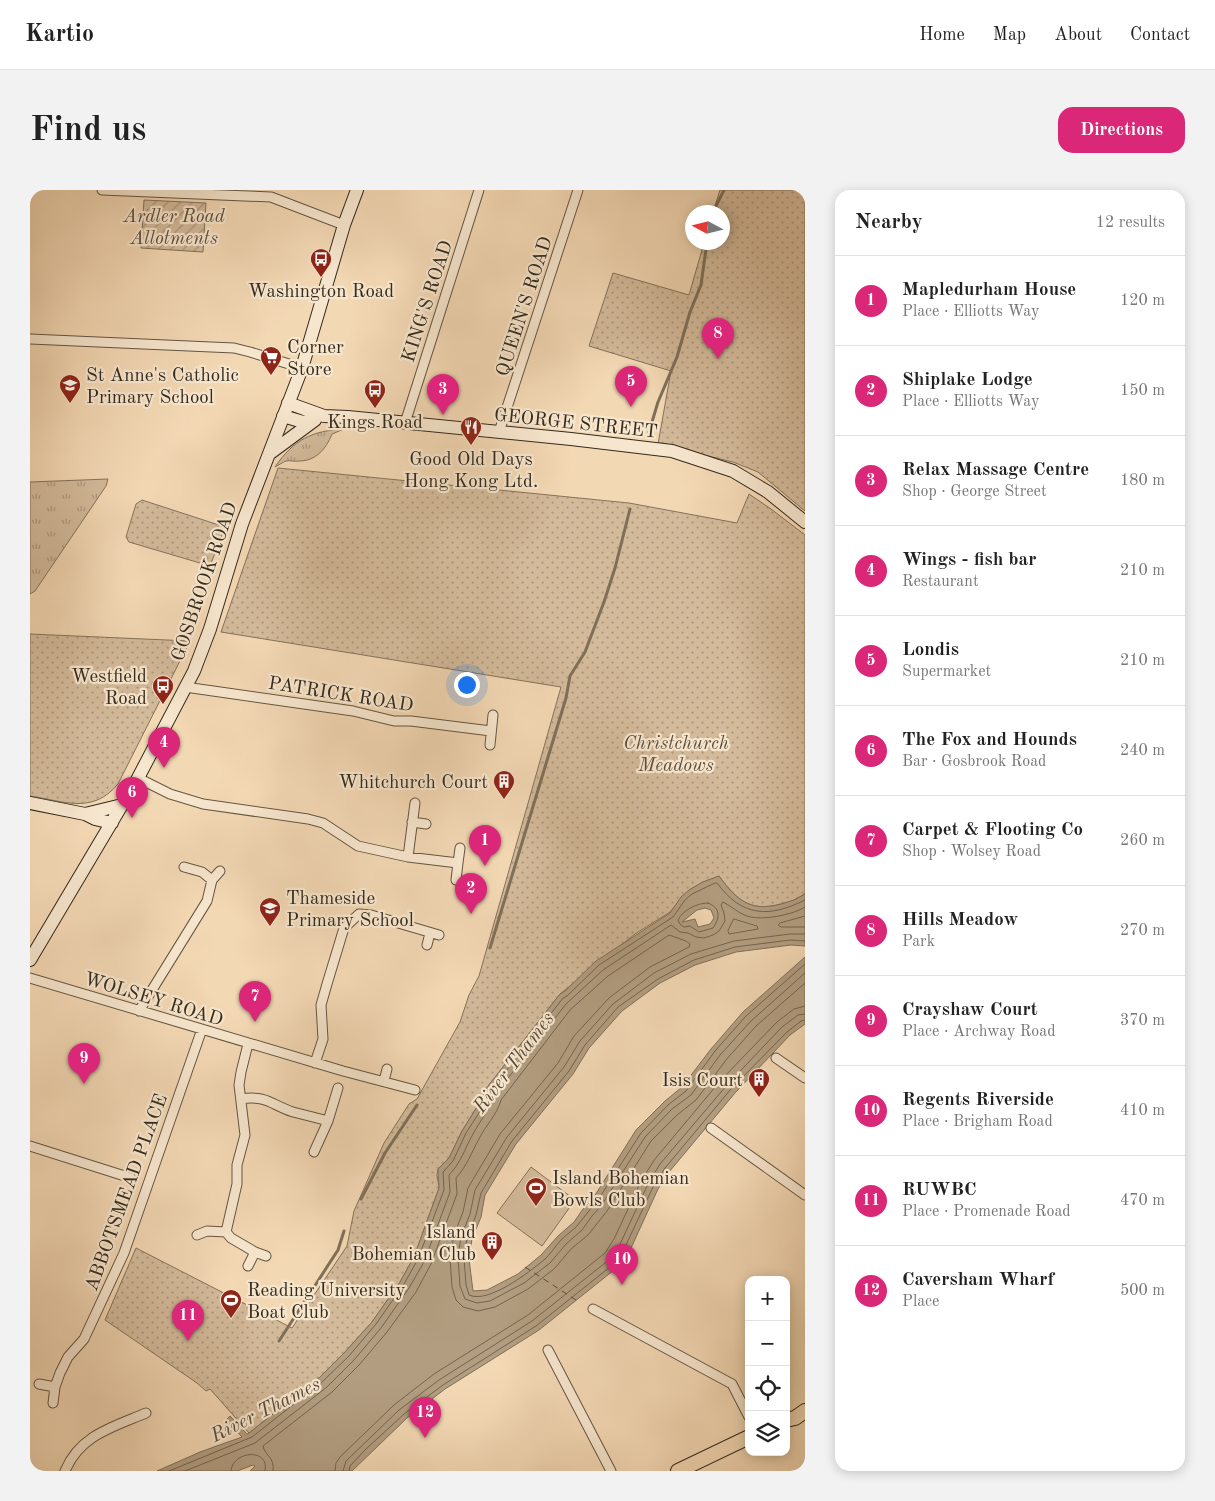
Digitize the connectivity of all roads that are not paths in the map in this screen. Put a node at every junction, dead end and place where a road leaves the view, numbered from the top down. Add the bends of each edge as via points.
1 (102, 190) edge
2 (127, 190) edge
3 (357, 190) edge
4 (479, 190) edge
5 (578, 190) edge
6 (344, 225) junction
7 (30, 339) edge
8 (302, 368) junction
9 (288, 403) junction
10 (283, 416) junction
11 (319, 418) junction
12 (405, 423) junction
13 (499, 432) junction
14 (269, 454) junction
15 (805, 522) edge
16 (186, 687) junction
17 (493, 715) dead end
18 (492, 730) junction
19 (490, 745) dead end
20 (138, 778) junction
21 (30, 803) edge
22 (415, 804) dead end
23 (122, 805) junction
24 (84, 814) junction
25 (112, 822) junction
26 (412, 822) junction
27 (426, 824) dead end
28 (460, 848) dead end
29 (408, 857) junction
30 (458, 864) junction
31 (184, 867) dead end
32 (220, 871) dead end
33 (212, 880) junction
34 (456, 880) dead end
35 (426, 945) dead end
36 (30, 960) edge
37 (30, 978) edge
38 (139, 1011) junction
39 (202, 1029) junction
40 (248, 1044) junction
41 (776, 1058) dead end
42 (316, 1063) junction
43 (386, 1069) dead end
44 (805, 1078) edge
45 (384, 1081) junction
46 (338, 1088) dead end
47 (415, 1090) dead end
48 (241, 1100) junction
49 (328, 1121) junction
50 (711, 1128) dead end
51 (30, 1146) edge
52 (314, 1152) dead end
53 (131, 1178) dead end
54 (805, 1195) edge
55 (226, 1232) junction
56 (197, 1235) dead end
57 (255, 1252) junction
58 (266, 1256) dead end
59 (248, 1266) dead end
60 (593, 1309) dead end
61 (548, 1350) dead end
62 (39, 1384) dead end
63 (54, 1387) junction
64 (53, 1403) dead end
65 (746, 1411) edge
66 (146, 1413) dead end
67 (745, 1438) edge
68 (699, 1466) edge
69 (65, 1471) edge
70 (611, 1471) edge
71 (678, 1471) edge

1 - 2 street
2 - 6 street via 271,197
3 - 6 main road, GOSBROOK ROAD
4 - 12 street, KING'S ROAD
5 - 13 street, QUEEN'S ROAD
6 - 8 main road, GOSBROOK ROAD
7 - 8 street via 234,348
8 - 9 main road, GOSBROOK ROAD
9 - 10 main road, GOSBROOK ROAD
9 - 11 main road, GEORGE STREET
10 - 11 main road, GEORGE STREET via 303,422
10 - 14 main road, GOSBROOK ROAD
11 - 12 main road, GEORGE STREET
11 - 14 main road
12 - 13 main road, GEORGE STREET
13 - 15 main road, GEORGE STREET via 672,451 734,471 768,492
14 - 16 main road, GOSBROOK ROAD via 239,531 208,635
16 - 18 street, PATRICK ROAD via 353,711 394,721
16 - 20 main road, GOSBROOK ROAD
17 - 18 street
18 - 19 street
20 - 23 main road, GOSBROOK ROAD
20 - 29 street via 170,794 203,804 308,818 358,846
21 - 24 main road
22 - 26 street
23 - 24 main road
23 - 25 main road, GOSBROOK ROAD
24 - 25 main road
25 - 36 main road, GOSBROOK ROAD
26 - 27 street
26 - 29 street
28 - 30 street
29 - 30 street
30 - 34 street
31 - 33 street via 202,872
32 - 33 street
33 - 38 street via 207,901
35 - 42 street via 435,934 372,915 359,914 344,928 321,1005 323,1039
37 - 38 street, WOLSEY ROAD
38 - 39 street, WOLSEY ROAD
39 - 40 street, WOLSEY ROAD
39 - 63 street, ABBOTSMEAD PLACE via 124,1253 84,1339 68,1357
40 - 42 street, WOLSEY ROAD
40 - 48 street via 241,1072
41 - 44 street
42 - 45 street, WOLSEY ROAD
43 - 45 street
45 - 47 street, WOLSEY ROAD
46 - 49 street
48 - 49 street via 270,1101 291,1111
48 - 55 street via 245,1135
49 - 52 street
50 - 54 street
51 - 53 street
55 - 56 street via 207,1231
55 - 57 street
57 - 58 street
57 - 59 street
60 - 65 street via 732,1384
61 - 70 street
62 - 63 street
63 - 64 street, ABBOTSMEAD PLACE
66 - 69 street via 98,1433 86,1442
67 - 68 main road
68 - 71 main road

